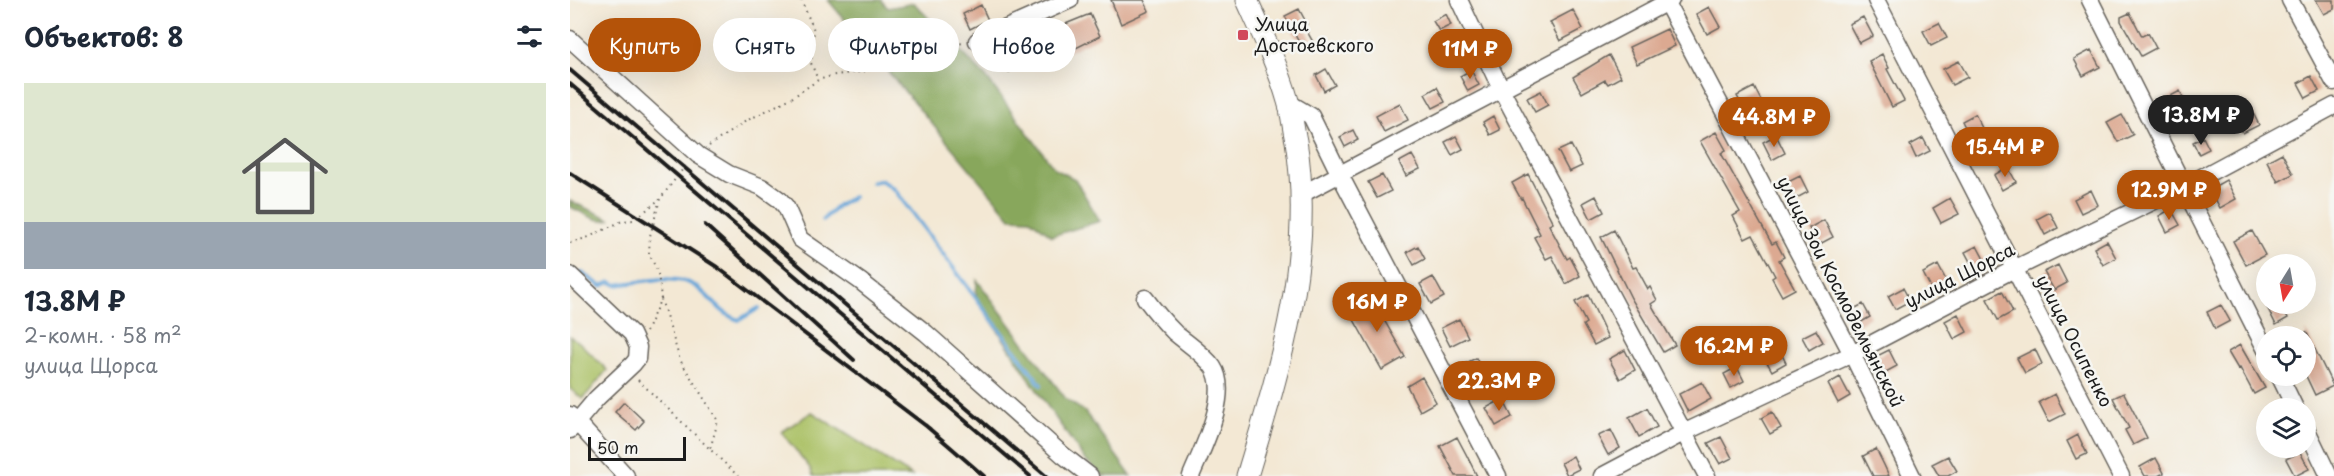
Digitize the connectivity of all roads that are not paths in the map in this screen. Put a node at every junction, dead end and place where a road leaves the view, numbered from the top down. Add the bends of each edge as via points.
1 (1070, 0) edge
2 (1246, 0) edge
3 (1459, 0) edge
4 (1876, 0) edge
5 (2090, 0) edge
6 (2290, 0) edge
7 (1668, 1) edge
8 (1029, 18) edge
9 (570, 39) edge
10 (2334, 82) edge
11 (1501, 89) junction
12 (1289, 103) junction
13 (2334, 105) edge
14 (1340, 175) junction
15 (2185, 186) junction
16 (1302, 194) junction
17 (2016, 268) junction
18 (570, 275) edge
19 (1144, 298) dead end
20 (2256, 330) edge
21 (1852, 354) junction
22 (573, 423) edge
23 (1685, 432) junction
24 (2316, 449) edge
25 (626, 476) edge
26 (1090, 476) edge
27 (1191, 476) edge
28 (1247, 476) edge
29 (1498, 476) edge
30 (1602, 476) edge
31 (1707, 476) edge
32 (1912, 476) edge
33 (2121, 476) edge
34 (2329, 476) edge

1 - 8 street
2 - 12 main road
3 - 11 street
4 - 17 street, улица Осипенко
5 - 15 street
6 - 10 street
7 - 11 street
7 - 21 street, улица Зои Космодемьянской
9 - 26 street via 698,155 780,200 800,239 926,333
11 - 14 street
11 - 23 street
12 - 14 street via 1311,116
12 - 16 main road
13 - 15 street, улица Щорса
14 - 16 street
14 - 29 street
15 - 17 street, улица Щорса
15 - 20 street
16 - 28 main road via 1294,299 1281,364
17 - 21 street, улица Щорса
17 - 33 street, улица Осипенко
18 - 22 street via 627,328 638,347 637,359 628,370
19 - 27 street via 1213,367 1218,379 1214,412
21 - 23 street, улица Щорса
21 - 32 street, улица Зои Космодемьянской
22 - 25 street
23 - 30 street, улица Щорса
23 - 31 street
24 - 34 street

